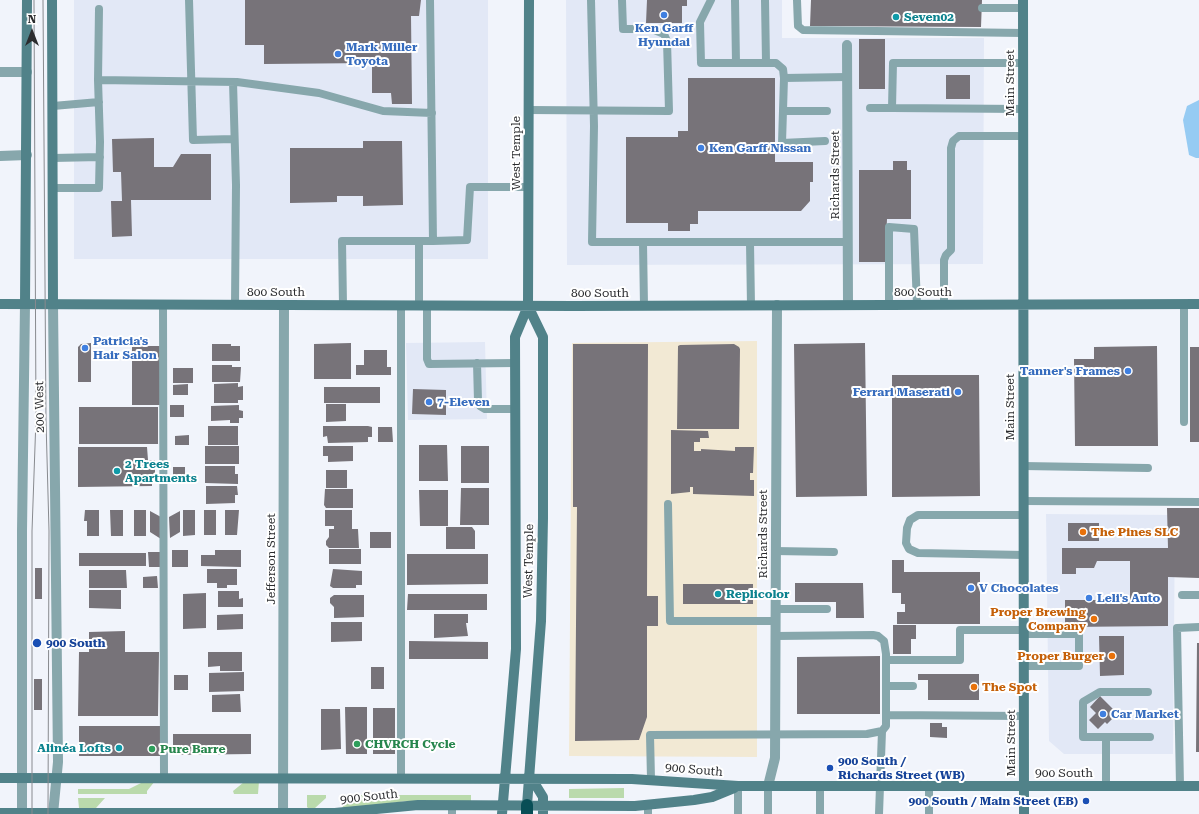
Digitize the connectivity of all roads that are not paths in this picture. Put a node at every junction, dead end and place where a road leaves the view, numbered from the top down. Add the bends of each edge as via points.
1 (27, 0) edge
2 (52, 0) edge
3 (189, 0) edge
4 (430, 0) edge
5 (529, 0) edge
6 (591, 0) edge
7 (622, 0) edge
8 (711, 0) edge
9 (735, 0) edge
10 (765, 0) edge
11 (797, 0) edge
12 (1023, 4) edge
13 (982, 8) dead end
14 (98, 9) dead end
15 (1023, 33) junction
16 (847, 45) dead end
17 (766, 62) junction
18 (736, 63) junction
19 (1023, 64) junction
20 (0, 72) edge
21 (27, 72) junction
22 (847, 77) junction
23 (784, 78) junction
24 (98, 80) junction
25 (192, 82) junction
26 (234, 82) junction
27 (99, 102) junction
28 (53, 106) junction
29 (870, 108) dead end
30 (892, 108) junction
31 (1023, 109) junction
32 (529, 110) junction
33 (594, 111) junction
34 (783, 111) junction
35 (827, 111) dead end
36 (432, 113) junction
37 (1023, 136) junction
38 (234, 139) junction
39 (825, 142) dead end
40 (27, 155) junction
41 (0, 156) edge
42 (100, 157) junction
43 (53, 158) junction
44 (528, 187) junction
45 (53, 188) junction
46 (420, 240) junction
47 (433, 241) junction
48 (848, 242) junction
49 (643, 243) junction
50 (750, 243) junction
51 (0, 304) edge
52 (25, 304) junction
53 (53, 304) junction
54 (1024, 304) junction
55 (1184, 304) junction
56 (1199, 304) edge
57 (163, 305) junction
58 (235, 305) junction
59 (284, 305) junction
60 (343, 305) junction
61 (778, 305) junction
62 (848, 305) junction
63 (889, 305) junction
64 (917, 305) junction
65 (944, 305) junction
66 (401, 306) junction
67 (423, 306) junction
68 (528, 306) junction
69 (644, 306) junction
70 (751, 306) junction
71 (477, 363) junction
72 (515, 363) junction
73 (516, 409) junction
74 (1184, 422) dead end
75 (1023, 466) junction
76 (1148, 468) dead end
77 (1024, 501) junction
78 (1199, 502) edge
79 (668, 504) dead end
80 (1024, 515) junction
81 (775, 551) junction
82 (834, 552) dead end
83 (1024, 554) junction
84 (1182, 595) dead end
85 (1199, 595) edge
86 (775, 609) junction
87 (828, 609) dead end
88 (775, 622) junction
89 (1199, 627) edge
90 (1024, 632) junction
91 (775, 636) junction
92 (886, 660) junction
93 (1023, 666) junction
94 (886, 686) junction
95 (913, 686) dead end
96 (1148, 692) dead end
97 (886, 715) junction
98 (1024, 716) junction
99 (882, 731) junction
100 (775, 735) junction
101 (1106, 737) junction
102 (1150, 737) dead end
103 (283, 777) junction
104 (0, 778) edge
105 (401, 778) junction
106 (21, 779) junction
107 (57, 779) junction
108 (164, 779) junction
109 (506, 779) junction
110 (529, 779) junction
111 (651, 780) junction
112 (879, 785) junction
113 (929, 785) junction
114 (738, 786) junction
115 (768, 786) junction
116 (820, 786) junction
117 (1024, 786) junction
118 (1106, 786) junction
119 (1180, 786) junction
120 (1199, 786) edge
121 (408, 810) edge
122 (452, 810) edge
123 (503, 810) edge
124 (527, 810) edge
125 (543, 810) edge
126 (648, 810) edge
127 (0, 813) edge
128 (283, 813) edge
129 (22, 814) edge
130 (53, 814) edge
131 (157, 814) edge
132 (738, 814) edge
133 (768, 814) edge
134 (820, 814) edge
135 (879, 814) edge
136 (929, 814) edge
137 (1024, 814) edge

1 - 21 street, 200 West
2 - 28 street, 200 West
3 - 25 lane
4 - 36 lane
5 - 32 street, West Temple
6 - 33 lane
7 - 33 lane via 623,29 652,29 664,34 667,41 669,111
8 - 18 lane via 700,22 701,63
9 - 18 lane
10 - 17 lane
11 - 15 lane via 798,26 803,30
12 - 13 lane
12 - 15 street, Main Street
14 - 24 lane
15 - 19 street, Main Street
16 - 22 street, Richards Street
17 - 18 lane
17 - 23 lane via 776,63 783,69
19 - 30 lane via 893,63
19 - 31 street, Main Street
20 - 21 street
21 - 40 street, 200 West
22 - 23 lane
22 - 48 street, Richards Street
23 - 34 lane
24 - 25 lane
24 - 27 lane
25 - 26 lane
25 - 38 lane via 193,140
26 - 36 lane via 319,93 383,111
26 - 38 lane
27 - 28 lane
27 - 42 lane
28 - 43 street, 200 West
29 - 30 lane
30 - 31 lane
31 - 37 street, Main Street
32 - 33 lane
32 - 44 street, West Temple
33 - 49 lane via 592,242
34 - 35 lane
34 - 39 lane via 782,143
36 - 47 lane
37 - 54 street, Main Street
37 - 65 lane via 959,136 953,142 951,250 944,260
38 - 58 lane
40 - 41 street
40 - 52 street, 200 West
42 - 43 lane
42 - 45 lane via 99,188
43 - 45 street, 200 West
44 - 47 lane via 470,187 467,240
44 - 68 street, West Temple
45 - 53 street, 200 West
46 - 47 lane
46 - 60 lane via 342,240
46 - 67 lane
48 - 50 lane
48 - 62 street, Richards Street
49 - 50 lane
49 - 69 lane
50 - 70 lane
51 - 52 street, 800 South
52 - 53 street, 800 South
52 - 106 street, 200 West
53 - 57 street, 800 South
53 - 107 street, 200 West
54 - 55 street, 800 South
54 - 65 street, 800 South
54 - 75 street, Main Street
55 - 56 street, 800 South
55 - 74 lane
57 - 58 street, 800 South
57 - 108 lane
58 - 59 street, 800 South
59 - 60 street, 800 South
59 - 103 street, Jefferson Street
60 - 66 street, 800 South
61 - 62 street, 800 South
61 - 70 street, 800 South
61 - 81 street, Richards Street
62 - 63 street, 800 South
63 - 64 street, 800 South
63 - 64 lane via 889,227 914,229
64 - 65 street, 800 South
66 - 67 street, 800 South
66 - 105 lane
67 - 68 street, 800 South
67 - 71 lane via 427,359 430,364
68 - 69 street, 800 South
68 - 72 street, West Temple via 515,337
68 - 110 street, West Temple via 543,337 541,614
69 - 70 street, 800 South
71 - 72 lane
71 - 73 lane via 480,406 485,409
72 - 73 street, West Temple
73 - 109 street, West Temple via 516,642
75 - 76 lane
75 - 77 street, Main Street
77 - 78 lane
77 - 80 street, Main Street
79 - 88 lane via 670,621
80 - 83 street, Main Street
80 - 83 lane via 918,515 910,520 906,544 918,553
81 - 82 lane
81 - 86 street, Richards Street
83 - 90 street, Main Street
84 - 85 lane
86 - 87 lane
86 - 88 street, Richards Street
88 - 91 street, Richards Street
89 - 119 lane via 1177,628
90 - 92 lane via 960,630 960,660
90 - 93 street, Main Street
90 - 93 lane via 1079,634 1079,666
91 - 92 lane via 878,636 884,641
91 - 100 street, Richards Street
92 - 94 lane
93 - 98 street, Main Street
94 - 95 lane
94 - 97 lane
96 - 101 lane via 1100,692 1083,702 1083,737
97 - 98 lane
97 - 99 lane via 886,726
98 - 117 street, Main Street
99 - 100 lane via 867,734
99 - 112 lane
100 - 111 lane via 650,735
100 - 115 street, Richards Street via 775,758
101 - 102 lane
101 - 118 lane
103 - 105 street, 900 South
103 - 108 street, 900 South
103 - 128 street, Jefferson Street
104 - 106 street, 900 South
105 - 109 street, 900 South
106 - 107 street, 900 South
106 - 129 street, 200 West
107 - 108 street, 900 South
107 - 130 street, 200 West
109 - 110 street, 900 South
109 - 123 street, West Temple
110 - 111 street, 900 South
110 - 124 street, West Temple
110 - 125 street via 540,790
111 - 114 street, 900 South
112 - 113 street, 900 South
112 - 116 street, 900 South
112 - 135 lane
113 - 117 street, 900 South
113 - 136 lane
114 - 115 street, 900 South
114 - 126 street, 900 South via 712,797
114 - 132 lane
115 - 116 street, 900 South
115 - 133 lane
116 - 134 lane
117 - 118 street, 900 South
117 - 137 street, Main Street
118 - 119 street, 900 South
119 - 120 street, 900 South
121 - 122 street, 900 South
121 - 128 street, 900 South
122 - 123 street, 900 South
123 - 124 street, 900 South
124 - 125 street, 900 South
125 - 126 street, 900 South
127 - 129 street, 900 South
128 - 131 street, 900 South
129 - 130 street, 900 South
130 - 131 street, 900 South

